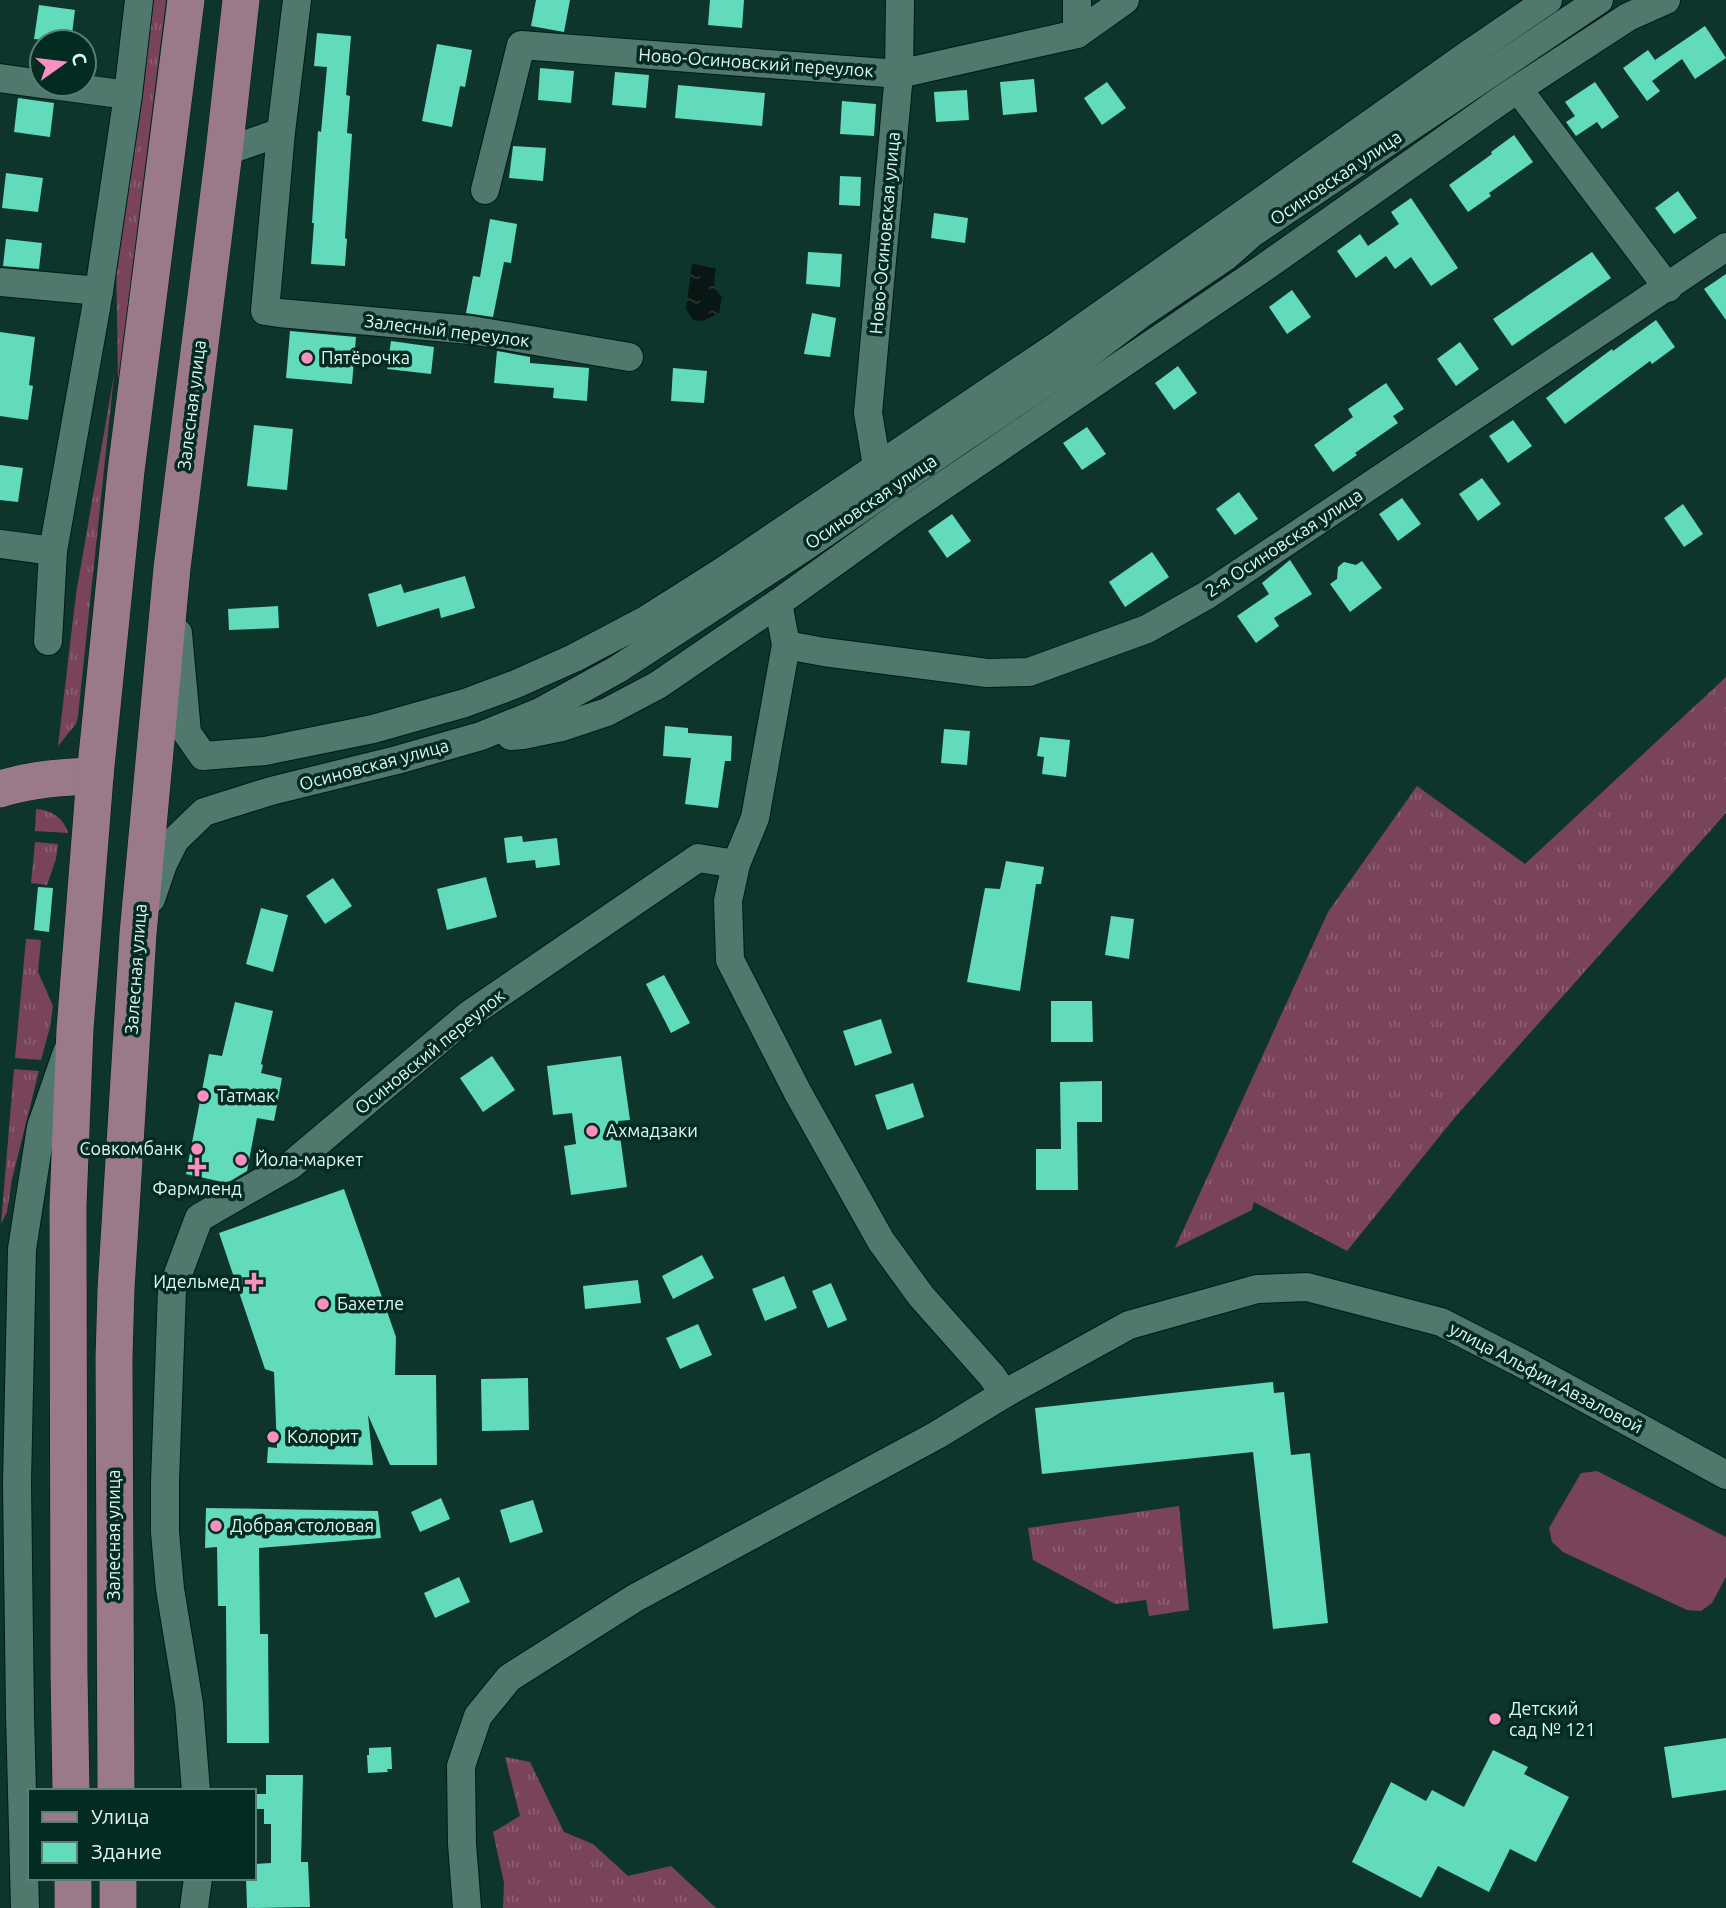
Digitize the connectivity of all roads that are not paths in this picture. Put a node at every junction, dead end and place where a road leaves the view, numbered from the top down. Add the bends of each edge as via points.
1 (139, 0) edge
2 (186, 0) edge
3 (241, 0) edge
4 (297, 0) edge
5 (900, 0) edge
6 (1077, 0) edge
7 (1125, 0) edge
8 (1548, 0) edge
9 (1599, 0) edge
10 (1665, 0) edge
11 (1077, 34) junction
12 (899, 74) junction
13 (0, 78) edge
14 (28, 82) edge
15 (1518, 89) junction
16 (98, 91) edge
17 (128, 95) junction
18 (281, 132) junction
19 (224, 152) junction
20 (485, 190) dead end
21 (1251, 234) junction
22 (1726, 247) edge
23 (1262, 269) junction
24 (0, 282) edge
25 (1668, 288) junction
26 (99, 290) junction
27 (628, 357) dead end
28 (877, 466) junction
29 (0, 544) edge
30 (52, 551) junction
31 (172, 568) junction
32 (778, 603) junction
33 (48, 641) dead end
34 (786, 645) junction
35 (481, 736) junction
36 (95, 776) junction
37 (0, 789) edge
38 (736, 864) junction
39 (138, 934) junction
40 (75, 1028) junction
41 (11, 1249) edge
42 (1004, 1394) junction
43 (1726, 1475) edge
44 (9, 1483) edge
45 (10, 1714) edge
46 (71, 1789) edge
47 (116, 1789) edge
48 (196, 1789) edge
49 (73, 1880) edge
50 (118, 1880) edge
51 (198, 1880) edge
52 (25, 1908) edge
53 (73, 1908) edge
54 (118, 1908) edge
55 (194, 1908) edge
56 (467, 1908) edge

1 - 17 street
2 - 36 main road via 126,471
3 - 19 main road, Залесная улица
4 - 18 street
5 - 12 street, Ново-Осиновская улица
6 - 11 street
7 - 11 street, Ново-Осиновский переулок
8 - 28 street, Осиновская улица via 1061,343
9 - 21 street, Осиновская улица
10 - 15 street via 1628,17
11 - 12 street, Ново-Осиновский переулок
12 - 20 street, Ново-Осиновский переулок via 521,45
12 - 28 street, Ново-Осиновская улица via 868,413
13 - 14 street
15 - 23 street
15 - 25 street
16 - 17 street
17 - 26 street
18 - 19 street
18 - 27 street, Залесный переулок via 265,310 471,330
19 - 31 main road, Залесная улица
21 - 23 street
21 - 35 street, Осиновская улица via 1081,359 618,669 540,712
22 - 25 street, 2-я Осиновская улица
23 - 32 street
24 - 26 street
25 - 34 street, 2-я Осиновская улица via 1207,595 1147,629 1029,672 986,673
26 - 30 street
28 - 31 street, Осиновская улица via 644,621 574,658 465,703 373,729 265,751 203,756 187,733
29 - 30 street
30 - 33 street
31 - 39 main road, Залесная улица
32 - 34 street
32 - 35 street via 659,685 607,712 523,735
34 - 38 street via 755,818
35 - 39 street, Осиновская улица via 204,812 175,840
36 - 37 main road
36 - 40 main road
38 - 42 street via 728,901 730,960 881,1241
38 - 48 street, Осиновский переулок via 698,858 470,1014 291,1166 199,1218 172,1290 165,1482 170,1589 189,1704
39 - 47 main road, Залесная улица via 114,1330
40 - 41 street via 41,1127
40 - 46 main road via 68,1206
41 - 44 street
42 - 43 street, улица Альфии Авзаловой via 1129,1325 1257,1289 1307,1287 1441,1322
42 - 56 street, улица Альфии Авзаловой via 635,1598 509,1678 478,1716 461,1766
44 - 45 street
45 - 52 street
49 - 53 main road
50 - 54 main road
51 - 55 street

